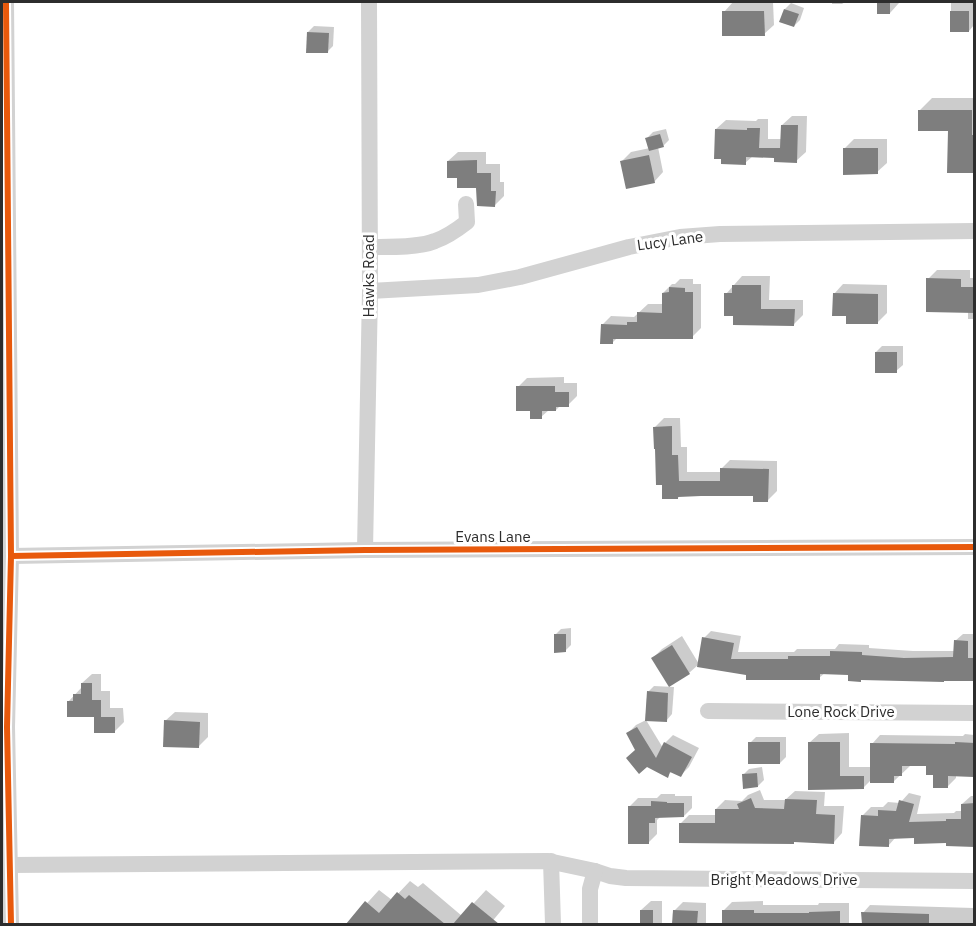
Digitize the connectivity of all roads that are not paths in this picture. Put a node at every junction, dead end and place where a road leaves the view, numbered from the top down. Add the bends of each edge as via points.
1 (6, 2) edge
2 (369, 2) edge
3 (466, 204) dead end
4 (975, 231) edge
5 (370, 247) junction
6 (370, 291) junction
7 (975, 547) edge
8 (365, 550) junction
9 (11, 556) junction
10 (708, 711) dead end
11 (975, 713) edge
12 (4, 737) edge
13 (550, 861) junction
14 (10, 865) junction
15 (595, 871) junction
16 (975, 881) edge
17 (11, 924) edge
18 (553, 924) edge
19 (590, 924) edge

1 - 9 street
2 - 5 street, Hawks Road
3 - 5 street via 467,222 434,242
4 - 6 street, Lucy Lane via 680,237 478,285
5 - 6 street, Hawks Road
6 - 8 street, Hawks Road
7 - 8 street, Evans Lane
8 - 9 street, Evans Lane
9 - 12 street
10 - 11 street, Lone Rock Drive
12 - 14 street
13 - 14 street, Bright Meadows Drive
13 - 15 street, Bright Meadows Drive
13 - 18 street
14 - 17 street
15 - 16 street, Bright Meadows Drive via 626,878
15 - 19 street via 590,889

